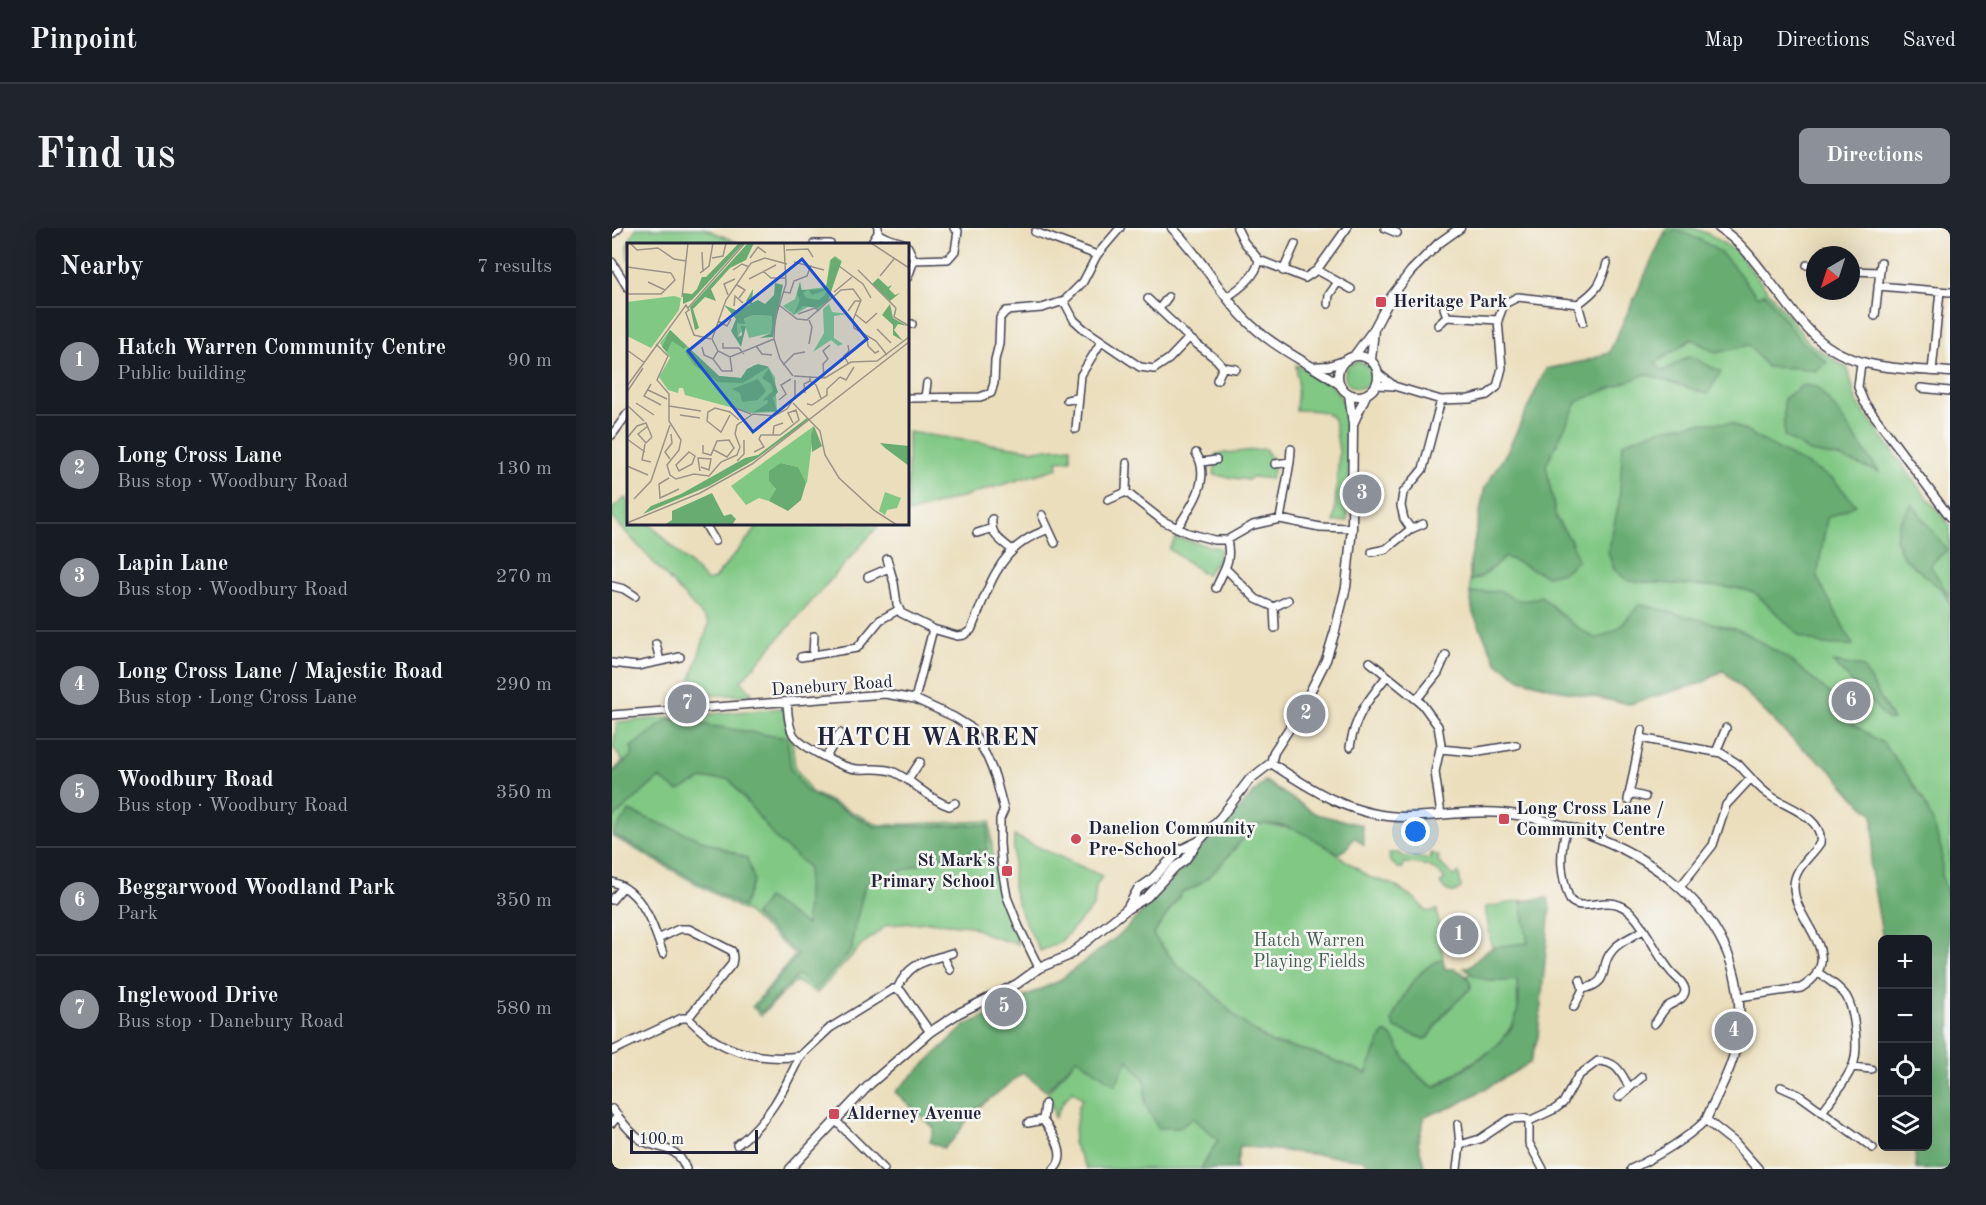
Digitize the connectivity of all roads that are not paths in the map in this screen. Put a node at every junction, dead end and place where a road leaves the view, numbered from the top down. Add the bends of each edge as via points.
1 (619, 228) edge
2 (1120, 228) edge
3 (1172, 228) edge
4 (1237, 228) edge
5 (1347, 228) edge
6 (1385, 228) edge
7 (1460, 228) edge
8 (1719, 228) edge
9 (959, 229) edge
10 (878, 231) edge
11 (1035, 232) dead end
12 (1060, 232) dead end
13 (1397, 233) dead end
14 (612, 234) edge
15 (1055, 240) junction
16 (901, 243) edge
17 (1295, 244) dead end
18 (909, 251) edge
19 (1097, 255) junction
20 (914, 260) junction
21 (1259, 260) junction
22 (612, 262) edge
23 (1881, 262) dead end
24 (1607, 263) dead end
25 (1317, 270) junction
26 (1283, 271) junction
27 (1860, 271) edge
28 (1880, 272) junction
29 (909, 274) edge
30 (1338, 282) junction
31 (627, 286) edge
32 (1878, 286) junction
33 (1351, 289) dead end
34 (1940, 291) junction
35 (1950, 292) edge
36 (1168, 297) dead end
37 (1227, 297) junction
38 (1148, 299) dead end
39 (1064, 301) junction
40 (1328, 304) dead end
41 (1578, 304) junction
42 (1444, 308) dead end
43 (1159, 309) junction
44 (1875, 316) dead end
45 (1447, 317) junction
46 (1498, 320) junction
47 (1583, 322) dead end
48 (1438, 324) dead end
49 (1374, 329) junction
50 (1189, 338) junction
51 (1101, 342) junction
52 (1354, 356) junction
53 (1371, 360) junction
54 (1344, 361) junction
55 (1861, 363) junction
56 (1223, 367) junction
57 (1313, 367) junction
58 (1236, 369) dead end
59 (1932, 371) junction
60 (1950, 372) edge
61 (1378, 374) junction
62 (1217, 380) dead end
63 (927, 383) dead end
64 (1339, 384) junction
65 (1376, 385) junction
66 (1394, 386) junction
67 (1921, 388) dead end
68 (1950, 391) edge
69 (1349, 394) junction
70 (1366, 395) junction
71 (926, 397) junction
72 (909, 398) dead end
73 (1077, 398) junction
74 (1066, 400) dead end
75 (1441, 400) junction
76 (627, 414) edge
77 (1353, 424) junction
78 (1076, 429) dead end
79 (612, 435) edge
80 (1291, 449) dead end
81 (1196, 453) dead end
82 (1216, 460) dead end
83 (1202, 462) junction
84 (1290, 462) junction
85 (1126, 463) dead end
86 (1275, 464) dead end
87 (1126, 492) junction
88 (1108, 500) dead end
89 (1042, 515) dead end
90 (1950, 517) edge
91 (992, 519) dead end
92 (1280, 519) junction
93 (1424, 524) dead end
94 (707, 525) edge
95 (1177, 528) junction
96 (1352, 528) junction
97 (990, 529) junction
98 (1048, 529) junction
99 (1411, 529) junction
100 (977, 533) dead end
101 (1227, 540) junction
102 (715, 541) dead end
103 (1055, 543) dead end
104 (1012, 550) junction
105 (1372, 552) dead end
106 (887, 559) dead end
107 (889, 568) junction
108 (1226, 569) junction
109 (868, 577) dead end
110 (612, 586) edge
111 (1216, 588) dead end
112 (635, 596) dead end
113 (1288, 600) dead end
114 (1274, 607) junction
115 (898, 610) junction
116 (1275, 627) dead end
117 (933, 629) junction
118 (814, 636) dead end
119 (656, 644) dead end
120 (813, 655) junction
121 (1446, 655) dead end
122 (680, 657) dead end
123 (801, 657) dead end
124 (660, 661) junction
125 (1370, 662) dead end
126 (612, 663) edge
127 (1387, 676) junction
128 (915, 699) junction
129 (1418, 699) junction
130 (787, 703) junction
131 (612, 715) edge
132 (1726, 728) dead end
133 (840, 733) dead end
134 (1516, 745) dead end
135 (1350, 747) dead end
136 (1440, 749) junction
137 (1716, 752) junction
138 (826, 758) junction
139 (920, 762) dead end
140 (1271, 763) junction
141 (1750, 778) junction
142 (908, 780) junction
143 (1645, 797) dead end
144 (955, 803) dead end
145 (1441, 815) junction
146 (1567, 827) junction
147 (612, 882) edge
148 (623, 887) junction
149 (1680, 887) junction
150 (612, 900) edge
151 (1643, 930) junction
152 (658, 939) junction
153 (952, 953) dead end
154 (663, 954) dead end
155 (943, 956) junction
156 (1040, 968) junction
157 (950, 970) dead end
158 (1817, 972) junction
159 (1580, 980) dead end
160 (897, 989) junction
161 (1583, 989) junction
162 (1738, 997) junction
163 (1574, 1007) dead end
164 (1662, 1016) junction
165 (688, 1018) junction
166 (1654, 1024) dead end
167 (1668, 1024) dead end
168 (930, 1032) junction
169 (612, 1051) edge
170 (800, 1056) junction
171 (1852, 1066) junction
172 (1871, 1069) dead end
173 (1642, 1077) dead end
174 (1629, 1087) junction
175 (1781, 1087) dead end
176 (1619, 1097) dead end
177 (1045, 1104) dead end
178 (612, 1109) edge
179 (1822, 1113) junction
180 (618, 1116) junction
181 (835, 1120) junction
182 (1043, 1120) junction
183 (1706, 1120) junction
184 (1529, 1121) junction
185 (612, 1123) edge
186 (1028, 1124) dead end
187 (1458, 1124) dead end
188 (737, 1144) dead end
189 (1460, 1145) junction
190 (1873, 1148) dead end
191 (686, 1169) edge
192 (790, 1169) edge
193 (884, 1169) edge
194 (1054, 1169) edge
195 (1457, 1169) edge
196 (1543, 1169) edge
197 (1631, 1169) edge
198 (1758, 1169) edge

1 - 14 street
2 - 19 street
3 - 37 street via 1195,252
4 - 21 street
5 - 25 street
6 - 13 street
7 - 49 street via 1411,271
8 - 55 street via 1750,254 1815,337
9 - 20 street via 955,251 948,259
10 - 16 street via 885,238
11 - 15 street
12 - 15 street
15 - 19 street
17 - 26 street
18 - 20 street
19 - 39 street via 1083,282
20 - 29 street
21 - 26 street
21 - 37 street via 1258,268 1246,282
22 - 31 street
23 - 28 street
24 - 41 street via 1594,292
25 - 26 street via 1305,278
25 - 30 street
27 - 28 street
28 - 32 street
30 - 33 street
30 - 40 street
32 - 34 street
32 - 44 street
34 - 35 street
34 - 59 street
36 - 43 street
37 - 57 street via 1269,341
38 - 43 street
39 - 51 street via 1074,320
39 - 71 street via 1002,314 991,393 980,397
41 - 46 street via 1518,297 1504,304
41 - 47 street
42 - 45 street
43 - 50 street
45 - 46 street
45 - 48 street
46 - 75 street via 1502,368 1497,387 1487,395
49 - 52 street
49 - 53 street
50 - 51 street via 1154,369 1140,368
50 - 56 street
51 - 73 street via 1081,375
52 - 53 street
52 - 54 street
53 - 61 street
54 - 57 street
54 - 64 street via 1338,373
55 - 59 street
55 - 90 street via 1858,387 1864,402
56 - 58 street
56 - 62 street
57 - 64 street
59 - 60 street
61 - 65 street
61 - 66 street
63 - 71 street
64 - 69 street
65 - 66 street
65 - 70 street
66 - 75 street
67 - 68 street
69 - 70 street
69 - 77 street
70 - 77 street
71 - 72 street
73 - 74 street
73 - 78 street
75 - 99 street via 1423,469 1403,493 1401,506
76 - 79 street
77 - 96 street
80 - 84 street
81 - 83 street
82 - 83 street
83 - 95 street via 1198,494
84 - 86 street
84 - 92 street
85 - 87 street
87 - 88 street
87 - 95 street
89 - 98 street
91 - 97 street
92 - 96 street
92 - 101 street via 1253,525
93 - 99 street
94 - 102 street
95 - 101 street via 1202,538
96 - 140 street via 1346,587 1326,660
97 - 100 street
97 - 104 street
98 - 103 street
98 - 104 street
99 - 105 street via 1386,549
101 - 108 street
104 - 117 street via 993,579 970,630 957,636
106 - 107 street
107 - 109 street
107 - 115 street
108 - 111 street
108 - 114 street via 1256,599
110 - 112 street
113 - 114 street
114 - 116 street
115 - 117 street
115 - 120 street via 880,620 857,648
117 - 128 street
118 - 120 street
119 - 124 street
120 - 123 street
121 - 129 street
122 - 124 street
124 - 126 street via 637,666
125 - 127 street
127 - 129 street
127 - 135 street via 1360,711
128 - 130 street, Danebury Road via 885,694
128 - 156 street, Danebury Road via 970,728 987,757 1004,810 999,838 1005,889 1016,922
129 - 136 street via 1438,726
130 - 131 street, Danebury Road
130 - 138 street via 789,725 796,738
132 - 137 street
133 - 138 street
134 - 136 street via 1473,752
136 - 145 street via 1435,772
137 - 141 street via 1734,760
137 - 143 street via 1641,734 1628,796
138 - 142 street via 855,769 889,770
139 - 142 street
140 - 145 street via 1312,790 1349,807 1389,816
140 - 156 street via 1249,780 1185,860 1147,897 1068,956
141 - 149 street via 1726,806 1713,845
141 - 158 street via 1766,793 1807,817 1820,834 1820,843 1798,871 1794,884 1800,909 1821,949
142 - 144 street via 938,802 949,806
145 - 146 street via 1502,813
146 - 149 street via 1622,849
146 - 151 street via 1561,860 1570,900 1581,906 1606,902 1619,905 1632,914
147 - 148 street
148 - 150 street
148 - 152 street via 644,907
149 - 162 street via 1704,912 1724,943
151 - 161 street via 1614,948 1602,978
151 - 164 street via 1684,987 1682,998 1665,1009
152 - 154 street
152 - 165 street via 679,929 689,929 732,951 732,964
153 - 155 street
155 - 157 street
155 - 160 street via 911,968
156 - 168 street
158 - 162 street via 1799,989
158 - 171 street via 1839,988 1849,1003 1856,1047
159 - 161 street
160 - 168 street
160 - 170 street via 830,1028
161 - 163 street
162 - 183 street via 1735,1054
164 - 166 street
164 - 167 street
165 - 169 street
165 - 170 street via 718,1043 740,1052
168 - 181 street
170 - 188 street via 777,1104
171 - 172 street
171 - 179 street
173 - 174 street
174 - 176 street
174 - 184 street via 1615,1065 1598,1061 1578,1076 1563,1103
175 - 179 street via 1800,1092
177 - 182 street
178 - 180 street
179 - 190 street
180 - 185 street
180 - 191 street via 634,1135 678,1155
181 - 192 street
181 - 193 street
182 - 186 street
182 - 194 street via 1059,1151 1059,1163
183 - 197 street via 1667,1150
183 - 198 street via 1735,1143
184 - 189 street via 1510,1119 1479,1139
184 - 196 street via 1529,1143
187 - 189 street
189 - 195 street

